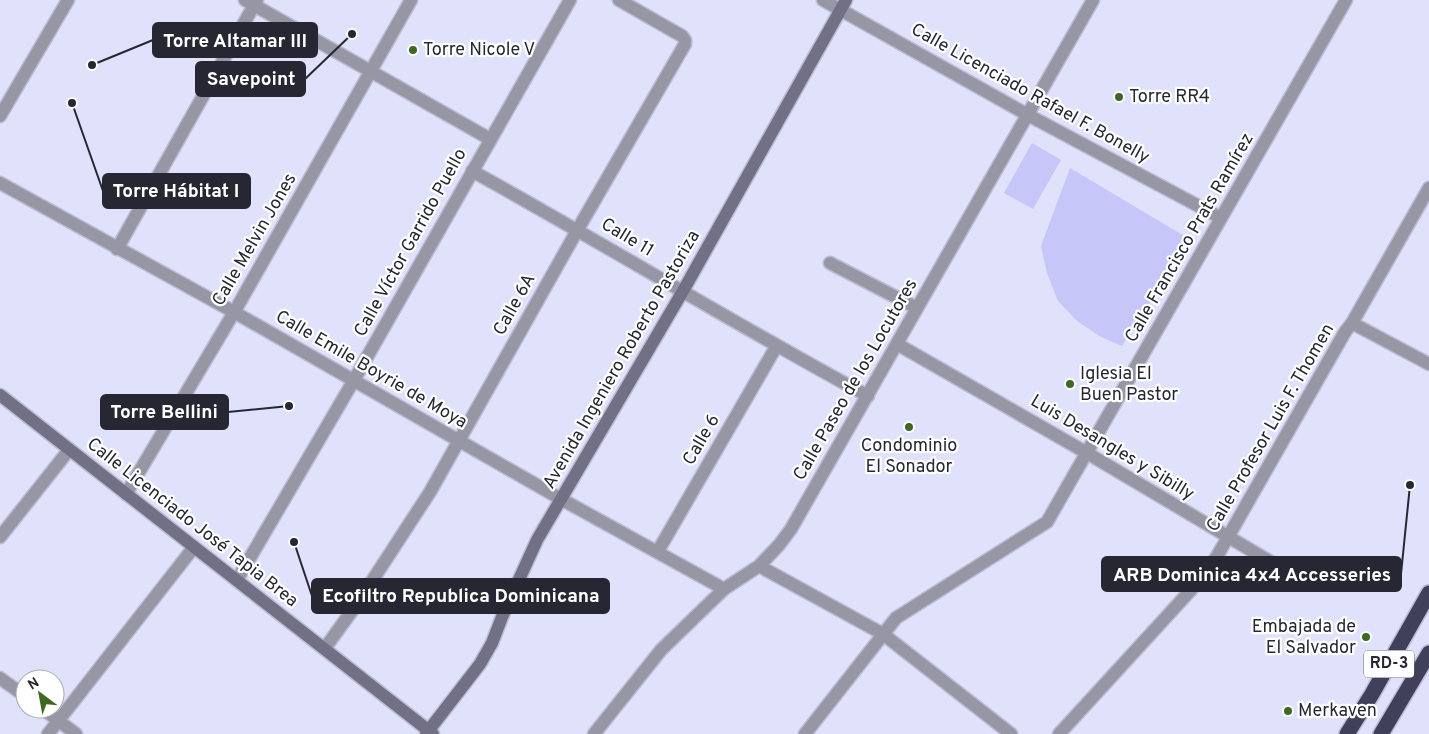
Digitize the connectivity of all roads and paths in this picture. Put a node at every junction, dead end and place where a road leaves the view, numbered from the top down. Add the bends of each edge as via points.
1 (68, 0) edge
2 (411, 0) edge
3 (570, 0) edge
4 (619, 0) edge
5 (823, 0) edge
6 (1093, 0) edge
7 (1346, 0) edge
8 (252, 2) edge
9 (844, 5) edge
10 (370, 72) junction
11 (1028, 115) junction
12 (0, 116) edge
13 (490, 139) junction
14 (472, 170) junction
15 (0, 183) edge
16 (1429, 188) edge
17 (1221, 218) junction
18 (578, 229) junction
19 (117, 249) junction
20 (830, 263) dead end
21 (683, 291) junction
22 (917, 308) junction
23 (234, 312) junction
24 (1352, 323) junction
25 (897, 344) junction
26 (776, 346) junction
27 (1429, 364) edge
28 (354, 380) junction
29 (0, 395) edge
30 (868, 396) junction
31 (460, 440) junction
32 (69, 450) junction
33 (1087, 453) junction
34 (126, 494) junction
35 (562, 499) junction
36 (0, 537) edge
37 (1228, 538) junction
38 (194, 547) junction
39 (658, 551) junction
40 (759, 566) junction
41 (237, 580) junction
42 (1308, 584) dead end
43 (724, 589) junction
44 (1429, 593) edge
45 (883, 634) junction
46 (324, 648) junction
47 (1429, 653) edge
48 (0, 678) edge
49 (15, 689) edge
50 (56, 719) edge
51 (59, 721) junction
52 (429, 733) edge
53 (48, 734) edge
54 (76, 734) edge
55 (594, 734) edge
56 (805, 734) edge
57 (1011, 734) edge
58 (1059, 734) edge
59 (1347, 734) edge
60 (1381, 734) edge

1 - 12 street
2 - 10 street, Calle Melvin Jones
3 - 13 street, Calle Víctor Garrido Puello
4 - 18 street, Calle 6A via 682,36 685,42
5 - 9 street, Calle Licenciado Rafael F. Bonelly
6 - 11 street, Calle Paseo de los Locutores
7 - 17 street, Calle Francisco Prats Ramírez
8 - 10 street
8 - 19 street
9 - 11 street, Calle Licenciado Rafael F. Bonelly
9 - 21 street, Avenida Ingeniero Roberto Pastoriza
10 - 13 street
10 - 23 street, Calle Melvin Jones
11 - 17 street, Calle Licenciado Rafael F. Bonelly
11 - 22 street, Calle Paseo de los Locutores
13 - 14 street, Calle Víctor Garrido Puello
14 - 18 street, Calle 11
14 - 28 street, Calle Víctor Garrido Puello
15 - 19 street, Calle Emile Boyrie de Moya
16 - 24 street, Calle Profesor Luis F. Thomen
17 - 33 street, Calle Francisco Prats Ramírez
18 - 21 street, Calle 11
18 - 31 street, Calle 6A
19 - 23 street, Calle Emile Boyrie de Moya
20 - 22 street
21 - 26 street, Calle 11
21 - 35 street, Avenida Ingeniero Roberto Pastoriza
22 - 25 street, Calle Paseo de los Locutores
23 - 28 street, Calle Emile Boyrie de Moya
23 - 34 street, Calle Melvin Jones
24 - 27 street
24 - 37 street, Calle Profesor Luis F. Thomen
25 - 30 street, Calle Paseo de los Locutores
25 - 33 street, Luis Desangles y Sibilly
26 - 30 street, Calle 11
26 - 39 street, Calle 6
28 - 31 street, Calle Emile Boyrie de Moya
28 - 41 street, Calle Víctor Garrido Puello
29 - 32 street, Calle Licenciado José Tapia Brea
30 - 40 street, Calle Paseo de los Locutores via 791,529
31 - 35 street, Calle Emile Boyrie de Moya
31 - 46 street, Calle 6A via 399,540
32 - 34 street, Calle Licenciado José Tapia Brea
32 - 36 street
33 - 37 street, Luis Desangles y Sibilly
33 - 45 street, Calle Francisco Prats Ramírez via 1047,522 896,618
34 - 38 street, Calle Licenciado José Tapia Brea
35 - 39 street, Calle Emile Boyrie de Moya
35 - 52 street, Avenida Ingeniero Roberto Pastoriza via 537,540 480,664
37 - 42 street, Luis Desangles y Sibilly
37 - 58 street, Calle Profesor Luis F. Thomen via 1206,573
38 - 41 street, Calle Licenciado José Tapia Brea
38 - 51 street
39 - 43 street, Calle Emile Boyrie de Moya
40 - 43 street, Calle Paseo de los Locutores
40 - 45 street
41 - 46 street, Calle Licenciado José Tapia Brea
43 - 55 street, Calle Paseo de los Locutores via 661,650
44 - 59 highway, RD-3
45 - 56 street, Calle Francisco Prats Ramírez
45 - 57 street
46 - 52 street, Calle Licenciado José Tapia Brea
47 - 60 highway, RD-3
48 - 49 street
50 - 51 street
51 - 53 street
51 - 54 street

